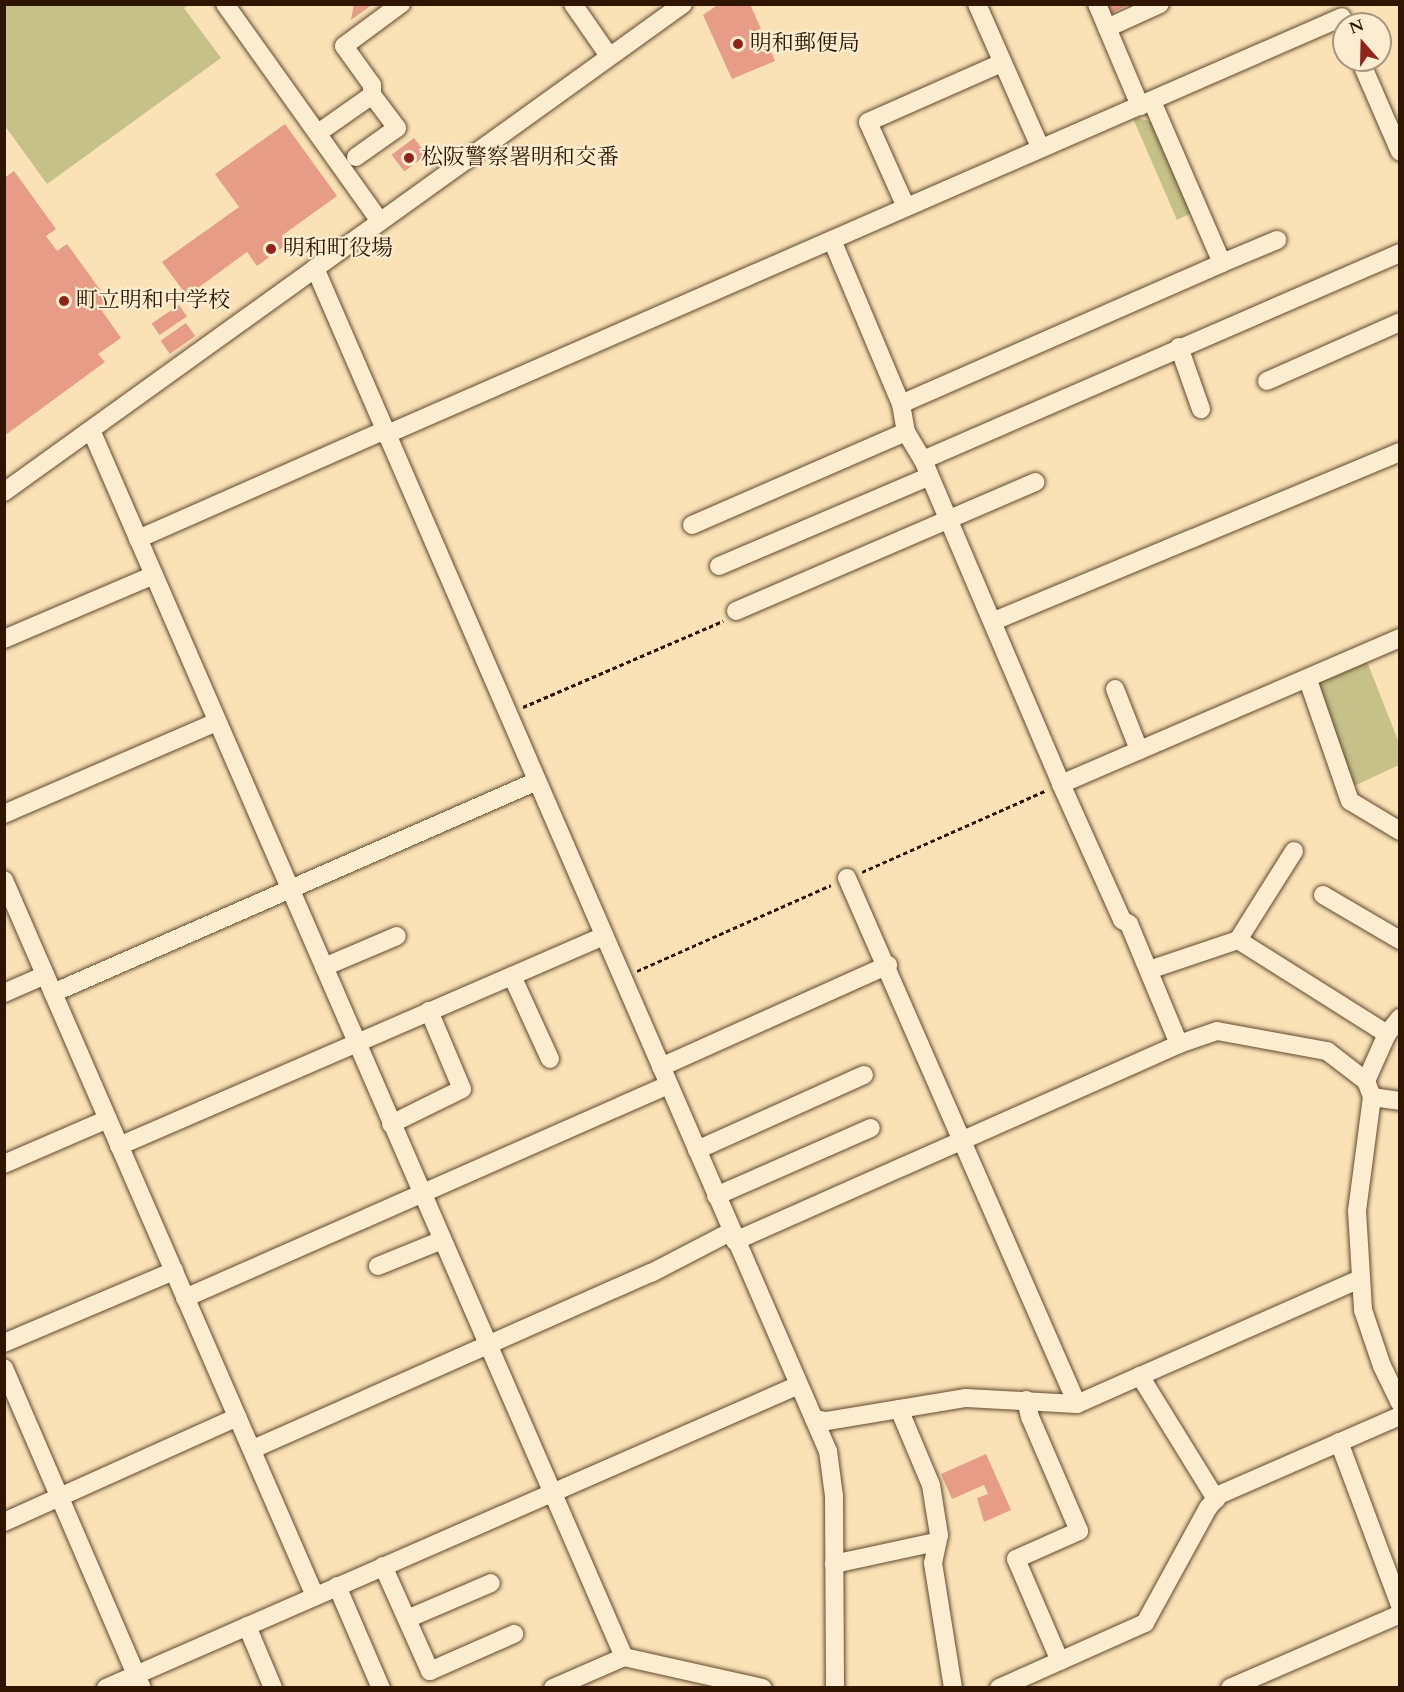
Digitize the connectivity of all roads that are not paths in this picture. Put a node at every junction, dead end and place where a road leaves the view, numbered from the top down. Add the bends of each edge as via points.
1 (225, 4) edge
2 (401, 4) edge
3 (573, 4) edge
4 (683, 4) edge
5 (977, 4) edge
6 (1097, 4) edge
7 (1160, 4) edge
8 (1332, 19) edge
9 (1107, 28) junction
10 (609, 56) junction
11 (1002, 63) junction
12 (1365, 72) edge
13 (372, 94) junction
14 (1146, 104) junction
15 (318, 133) junction
16 (1041, 149) junction
17 (1400, 153) edge
18 (356, 157) dead end
19 (906, 207) junction
20 (380, 221) junction
21 (832, 240) junction
22 (1278, 240) dead end
23 (1400, 253) edge
24 (1222, 263) junction
25 (315, 268) junction
26 (1400, 322) edge
27 (1179, 347) junction
28 (1267, 381) dead end
29 (902, 404) junction
30 (1201, 409) dead end
31 (91, 429) junction
32 (906, 432) junction
33 (384, 433) junction
34 (1400, 452) edge
35 (926, 468) junction
36 (1035, 482) dead end
37 (4, 492) edge
38 (947, 519) junction
39 (692, 525) dead end
40 (138, 539) junction
41 (719, 566) dead end
42 (154, 575) junction
43 (736, 610) road end
44 (994, 621) junction
45 (1400, 638) edge
46 (4, 639) edge
47 (1308, 680) junction
48 (1115, 689) dead end
49 (217, 722) junction
50 (1139, 750) junction
51 (537, 781) junction
52 (1061, 784) junction
53 (4, 814) edge
54 (1400, 831) edge
55 (1294, 851) dead end
56 (847, 878) dead end
57 (4, 879) edge
58 (288, 888) junction
59 (1323, 895) dead end
60 (1398, 935) edge
61 (397, 936) dead end
62 (604, 936) junction
63 (1238, 940) junction
64 (888, 965) junction
65 (324, 967) junction
66 (1149, 970) junction
67 (45, 975) junction
68 (512, 975) junction
69 (4, 993) edge
70 (53, 993) junction
71 (429, 1011) junction
72 (1400, 1018) edge
73 (1387, 1034) junction
74 (356, 1043) junction
75 (1179, 1044) junction
76 (549, 1059) dead end
77 (661, 1067) junction
78 (864, 1075) dead end
79 (669, 1085) junction
80 (1369, 1089) junction
81 (1400, 1101) edge
82 (108, 1119) junction
83 (391, 1124) junction
84 (871, 1128) dead end
85 (963, 1141) junction
86 (119, 1146) junction
87 (697, 1150) junction
88 (4, 1164) edge
89 (421, 1193) junction
90 (716, 1196) junction
91 (734, 1236) junction
92 (442, 1240) junction
93 (378, 1266) dead end
94 (174, 1271) junction
95 (1360, 1279) junction
96 (185, 1298) junction
97 (4, 1342) edge
98 (488, 1345) junction
99 (4, 1368) edge
100 (1140, 1376) junction
101 (799, 1385) junction
102 (1026, 1400) junction
103 (1400, 1403) edge
104 (1077, 1404) junction
105 (899, 1409) junction
106 (1400, 1416) edge
107 (238, 1417) junction
108 (814, 1419) junction
109 (1339, 1443) junction
110 (254, 1449) junction
111 (552, 1494) junction
112 (62, 1498) junction
113 (1216, 1499) junction
114 (4, 1522) edge
115 (936, 1542) junction
116 (834, 1564) junction
117 (383, 1566) junction
118 (491, 1583) dead end
119 (337, 1586) junction
120 (315, 1596) junction
121 (1400, 1605) edge
122 (1400, 1614) edge
123 (406, 1619) junction
124 (247, 1626) junction
125 (514, 1634) dead end
126 (624, 1657) junction
127 (1060, 1662) junction
128 (139, 1681) edge
129 (106, 1688) edge
130 (273, 1688) edge
131 (381, 1688) edge
132 (553, 1688) edge
133 (763, 1688) edge
134 (835, 1688) edge
135 (954, 1688) edge
136 (999, 1688) edge
137 (1230, 1688) edge

1 - 15 street
2 - 13 street via 344,46 372,86
3 - 10 street
4 - 10 street
5 - 11 street
6 - 9 street
7 - 9 street
8 - 14 street
9 - 14 street
10 - 20 street
11 - 16 street
11 - 19 street via 868,122
12 - 17 street
13 - 15 street
13 - 18 street via 396,128
14 - 16 street
14 - 24 street
15 - 20 street
16 - 19 street
19 - 21 street
20 - 25 street
21 - 29 street
21 - 33 street
22 - 24 street
23 - 27 street
24 - 29 street
25 - 31 street
25 - 33 street
26 - 28 street
27 - 30 street
27 - 35 street
29 - 32 street
31 - 37 street
31 - 40 street
32 - 35 street
32 - 39 street
33 - 40 street
33 - 51 street
34 - 44 street
35 - 38 street
35 - 41 street
36 - 38 street
38 - 43 street
38 - 44 street
40 - 42 street
42 - 46 street
42 - 49 street
44 - 52 street
45 - 47 street
47 - 50 street
47 - 54 street via 1350,801
48 - 50 street
49 - 53 street
49 - 58 street
50 - 52 street
51 - 58 street
51 - 62 street
52 - 66 street via 1122,920 1129,924
55 - 63 street
56 - 64 street
57 - 67 street
58 - 65 street
58 - 70 street
59 - 60 street
61 - 65 street
62 - 68 street
62 - 77 street
63 - 66 street
63 - 73 street
64 - 77 street
64 - 85 street
65 - 74 street
66 - 75 street
67 - 69 street
67 - 70 street
68 - 71 street
68 - 76 street
70 - 82 street
71 - 74 street
71 - 83 street via 462,1089
72 - 73 street
73 - 80 street
74 - 83 street
74 - 86 street
75 - 80 street via 1217,1031 1327,1051
75 - 85 street
77 - 79 street
78 - 87 street
79 - 87 street
79 - 89 street
80 - 81 street
80 - 95 street via 1357,1211
82 - 86 street
82 - 88 street
83 - 89 street
84 - 90 street
85 - 91 street
85 - 104 street
86 - 94 street
87 - 90 street
89 - 92 street
89 - 96 street
90 - 91 street
91 - 98 street
91 - 101 street
92 - 93 street
92 - 98 street
94 - 96 street
94 - 97 street
95 - 100 street
95 - 103 street via 1363,1310 1373,1343
96 - 107 street
98 - 110 street
98 - 111 street
99 - 112 street
100 - 104 street
100 - 113 street
101 - 108 street
101 - 111 street
102 - 104 street
102 - 105 street via 966,1398
102 - 127 street via 1079,1531 1016,1559
105 - 108 street via 827,1421
105 - 115 street via 931,1485 939,1535
106 - 109 street
107 - 110 street
107 - 112 street
108 - 116 street via 832,1468
109 - 113 street
109 - 121 street
110 - 120 street
111 - 117 street
111 - 126 street
112 - 114 street
112 - 128 street
113 - 127 street via 1145,1623
115 - 116 street
115 - 135 street via 933,1563
116 - 134 street
117 - 119 street
117 - 123 street
118 - 123 street
119 - 120 street
119 - 131 street
120 - 124 street
122 - 137 street
123 - 125 street via 430,1671
124 - 128 street
124 - 130 street
126 - 132 street
126 - 133 street
127 - 136 street
128 - 129 street

